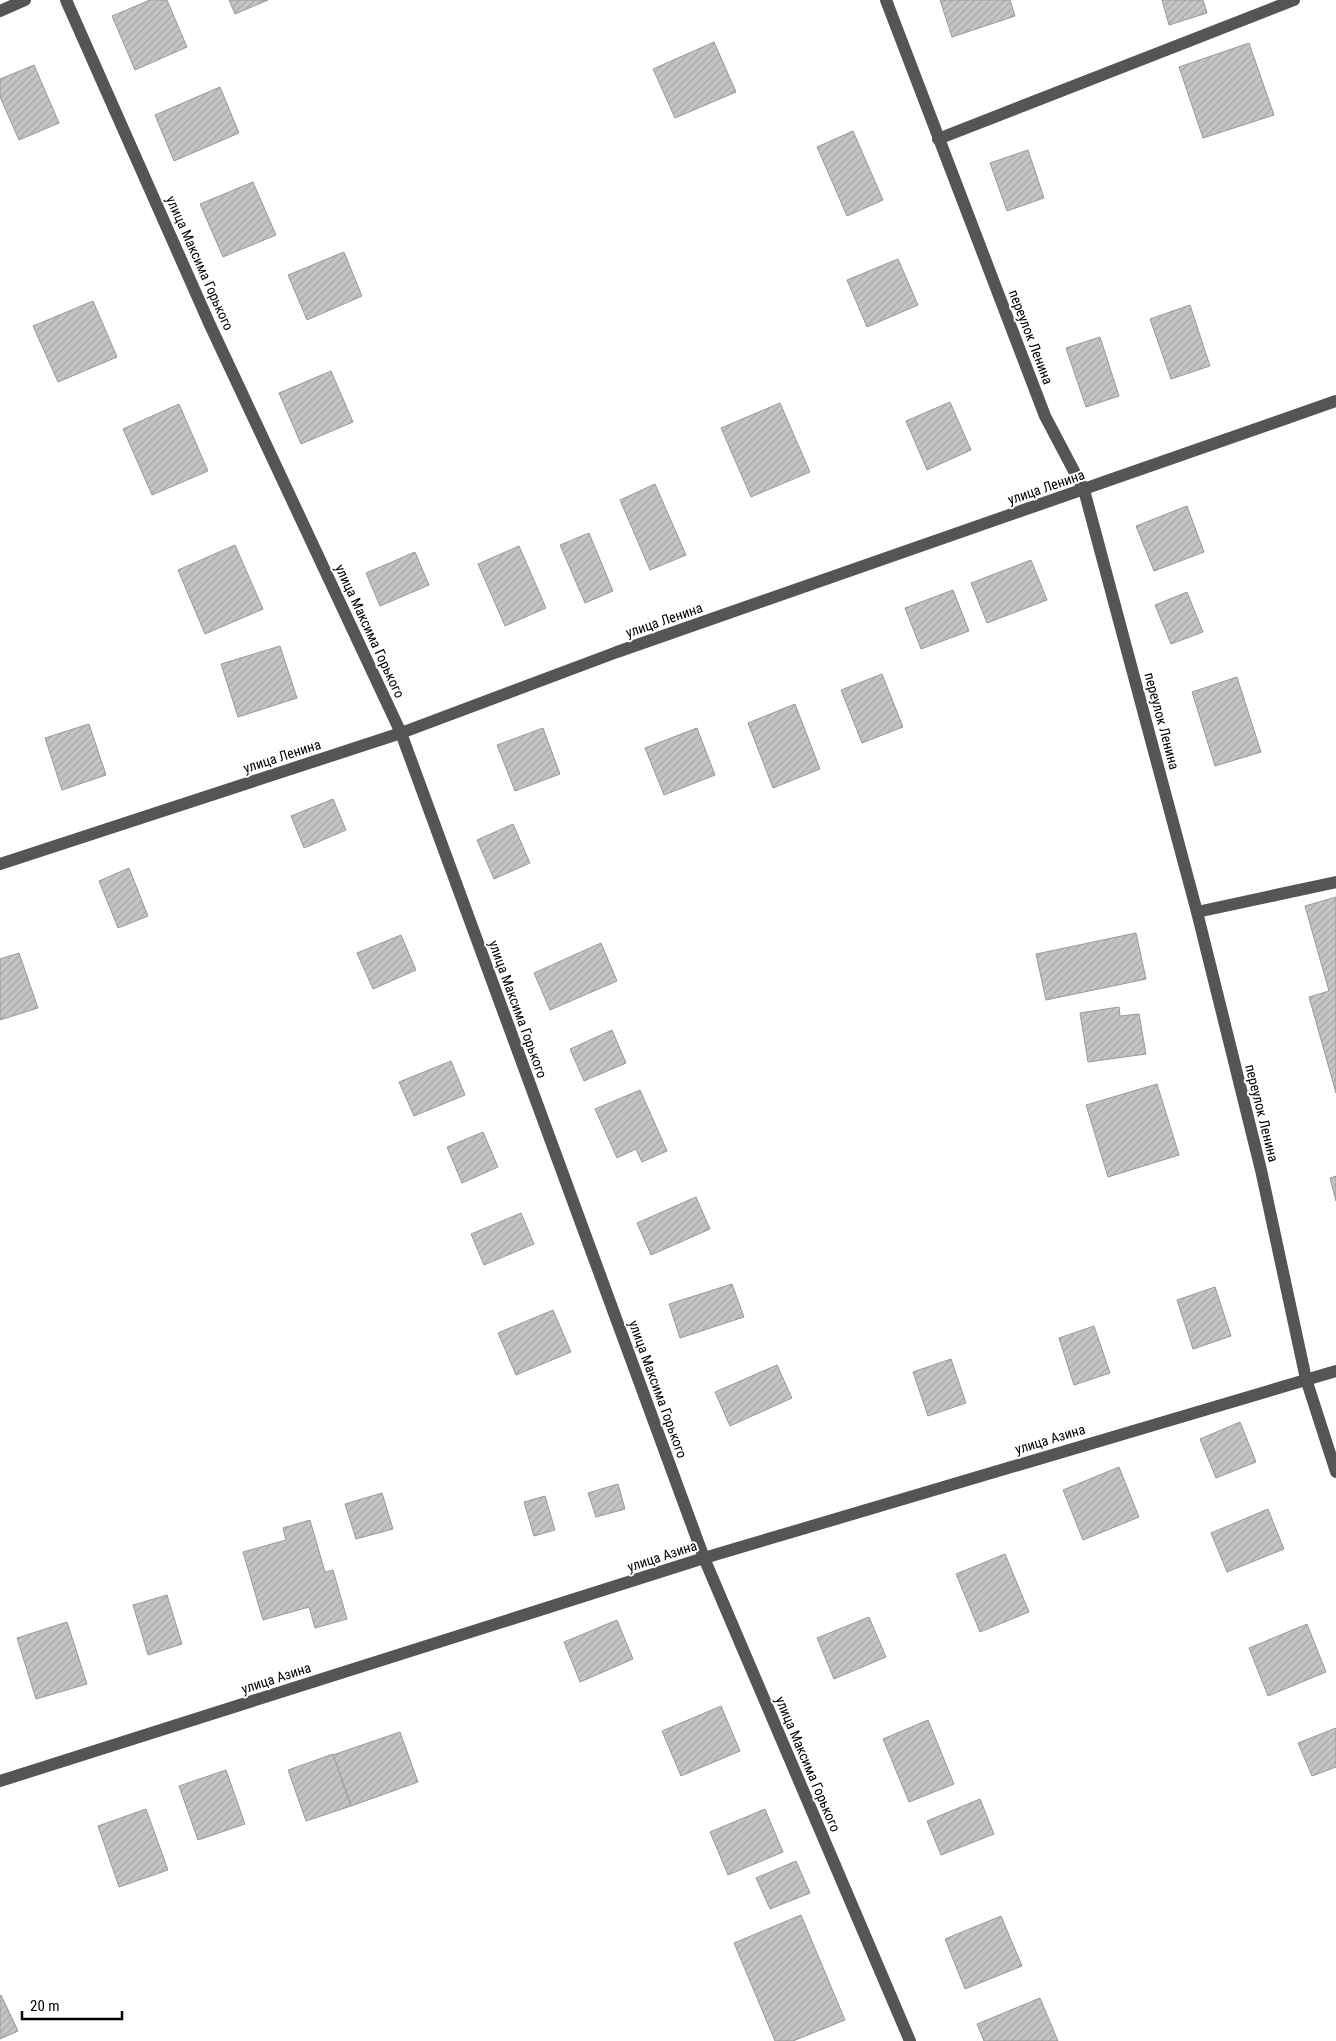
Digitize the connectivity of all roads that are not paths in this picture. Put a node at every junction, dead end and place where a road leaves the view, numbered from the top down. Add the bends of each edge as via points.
1 (25, 0) edge
2 (66, 0) edge
3 (886, 0) edge
4 (1294, 0) edge
5 (0, 11) edge
6 (938, 139) junction
7 (1336, 400) edge
8 (1084, 490) junction
9 (401, 733) junction
10 (0, 864) edge
11 (1336, 882) edge
12 (1198, 912) junction
13 (1336, 1371) edge
14 (1306, 1379) junction
15 (1336, 1472) edge
16 (704, 1558) junction
17 (0, 1781) edge
18 (910, 2041) edge

1 - 5 street
2 - 9 street, улица Максима Горького via 210,325
3 - 6 street, переулок Ленина
4 - 6 street
6 - 8 street, переулок Ленина via 1045,416
7 - 8 street, улица Ленина
8 - 9 street, улица Ленина via 618,652
8 - 12 street, переулок Ленина
9 - 10 street, улица Ленина
9 - 16 street, улица Максима Горького
11 - 12 street
12 - 14 street, переулок Ленина via 1261,1170
13 - 14 street, улица Азина
14 - 15 street, переулок Ленина
14 - 16 street, улица Азина
16 - 17 street, улица Азина
16 - 18 street, улица Максима Горького

